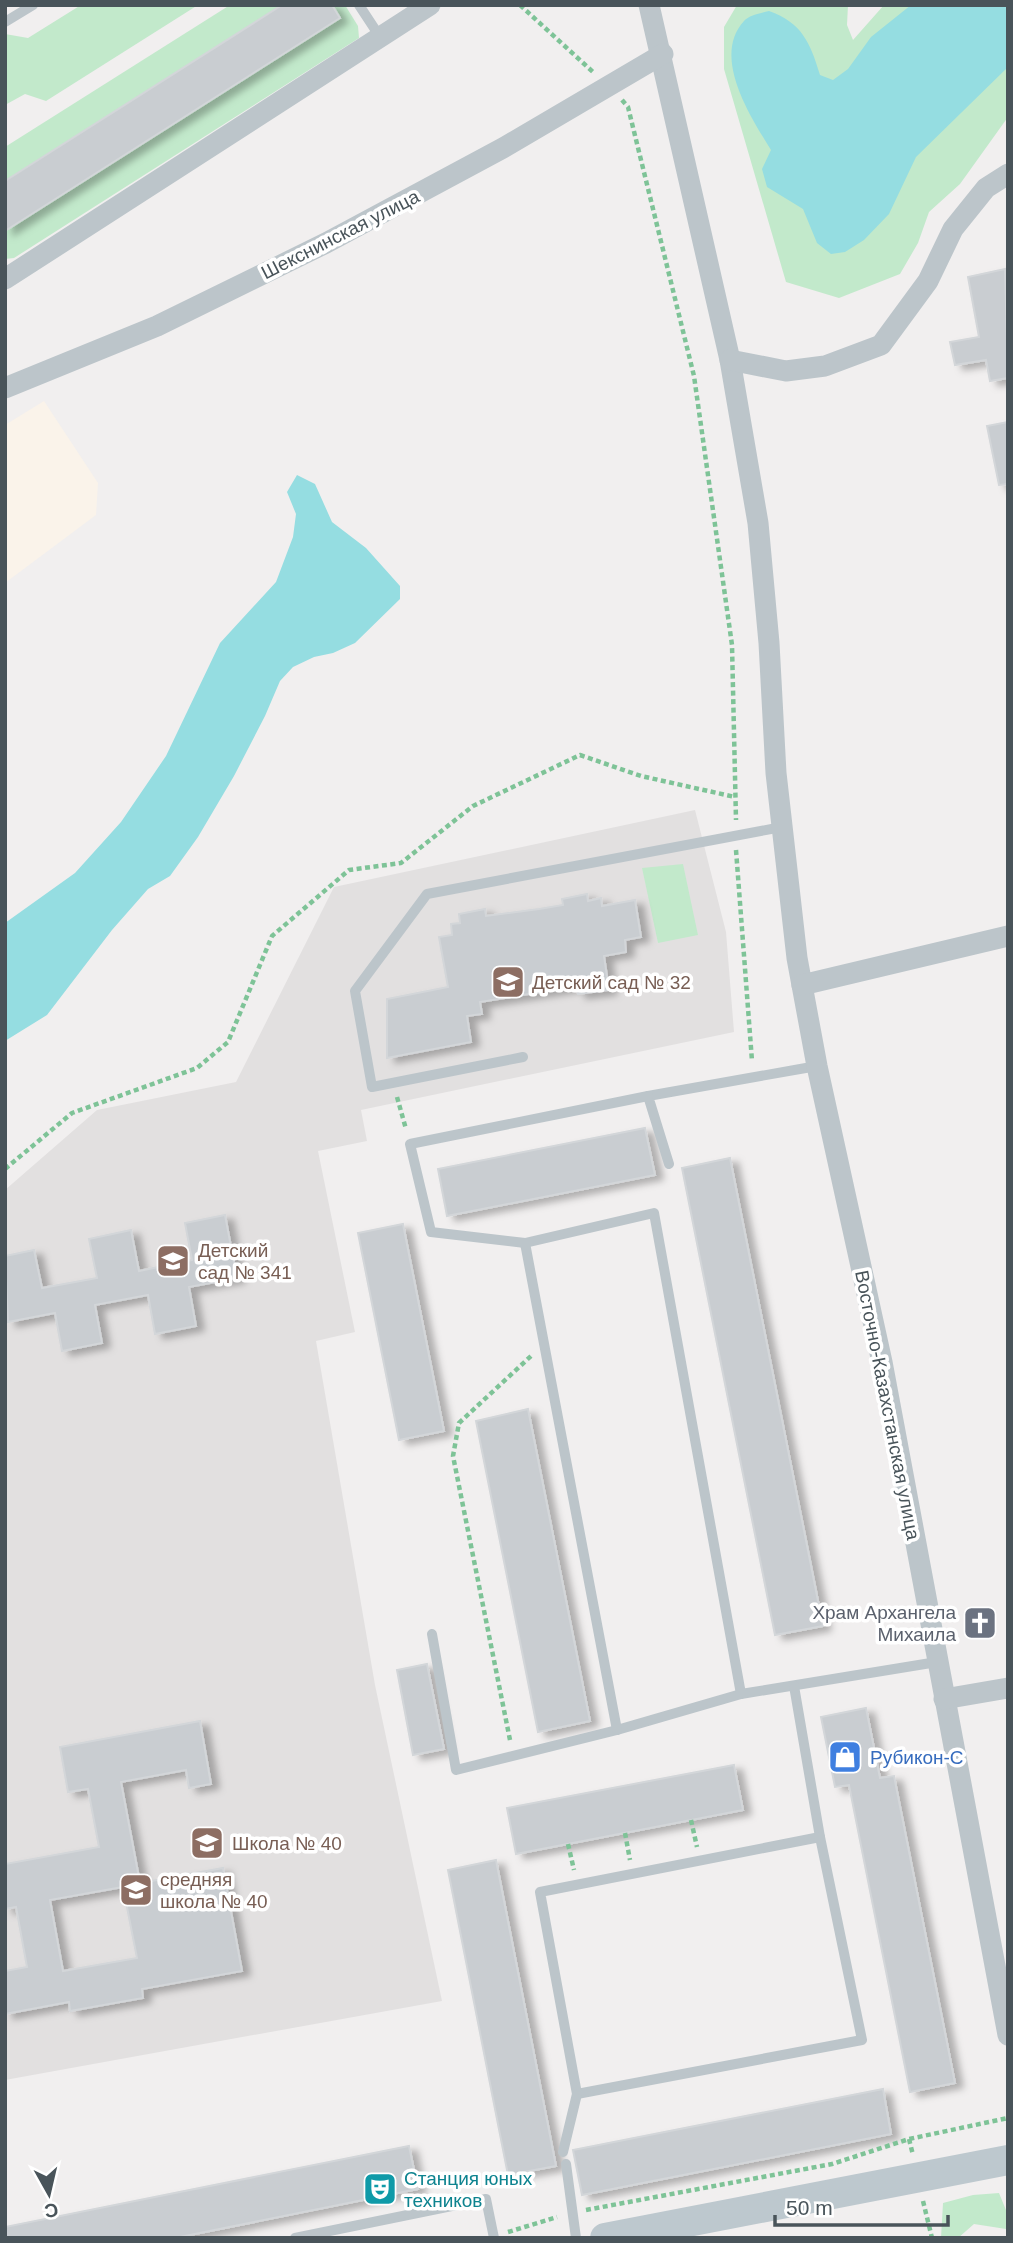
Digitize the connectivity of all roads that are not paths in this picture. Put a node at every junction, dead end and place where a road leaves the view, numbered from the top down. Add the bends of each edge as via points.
1 (33, 5) edge
2 (359, 5) edge
3 (430, 5) edge
4 (649, 5) edge
5 (5, 22) edge
6 (380, 37) junction
7 (663, 54) junction
8 (1008, 174) edge
9 (6, 276) edge
10 (730, 360) junction
11 (5, 388) edge
12 (782, 827) junction
13 (1008, 936) edge
14 (802, 985) junction
15 (523, 1058) dead end
16 (817, 1066) junction
17 (648, 1096) junction
18 (669, 1164) dead end
19 (525, 1243) junction
20 (432, 1634) dead end
21 (937, 1662) junction
22 (794, 1686) junction
23 (1008, 1688) edge
24 (741, 1694) junction
25 (944, 1699) junction
26 (617, 1730) junction
27 (820, 1837) junction
28 (1008, 2035) edge
29 (577, 2094) junction
30 (564, 2152) dead end
31 (1008, 2160) edge
32 (566, 2164) dead end
33 (494, 2237) edge
34 (295, 2238) edge
35 (576, 2238) edge
36 (605, 2238) edge

1 - 5 lane
2 - 6 lane
3 - 6 street
4 - 7 street, Восточно-Казахстанская улица
6 - 9 street
7 - 10 street, Восточно-Казахстанская улица
7 - 11 street, Шекснинская улица via 326,243 157,326
8 - 10 street via 986,188 953,229 928,281 881,345 825,366 786,371
10 - 12 street, Восточно-Казахстанская улица via 758,523
12 - 14 street, Восточно-Казахстанская улица
12 - 15 lane via 427,894 355,991 372,1087
13 - 14 street
14 - 16 street, Восточно-Казахстанская улица
16 - 17 lane
16 - 21 street, Восточно-Казахстанская улица via 882,1362
17 - 18 lane
17 - 19 lane via 410,1144 430,1232
19 - 24 lane via 654,1213
19 - 26 lane
20 - 26 lane via 456,1770
21 - 22 lane
21 - 25 street, Восточно-Казахстанская улица
22 - 24 lane
22 - 27 lane
23 - 25 street
24 - 26 lane
25 - 28 street, Восточно-Казахстанская улица
27 - 29 lane via 540,1892
27 - 29 lane via 862,2039
29 - 30 lane
31 - 36 main road
32 - 35 lane
33 - 34 lane via 486,2199

